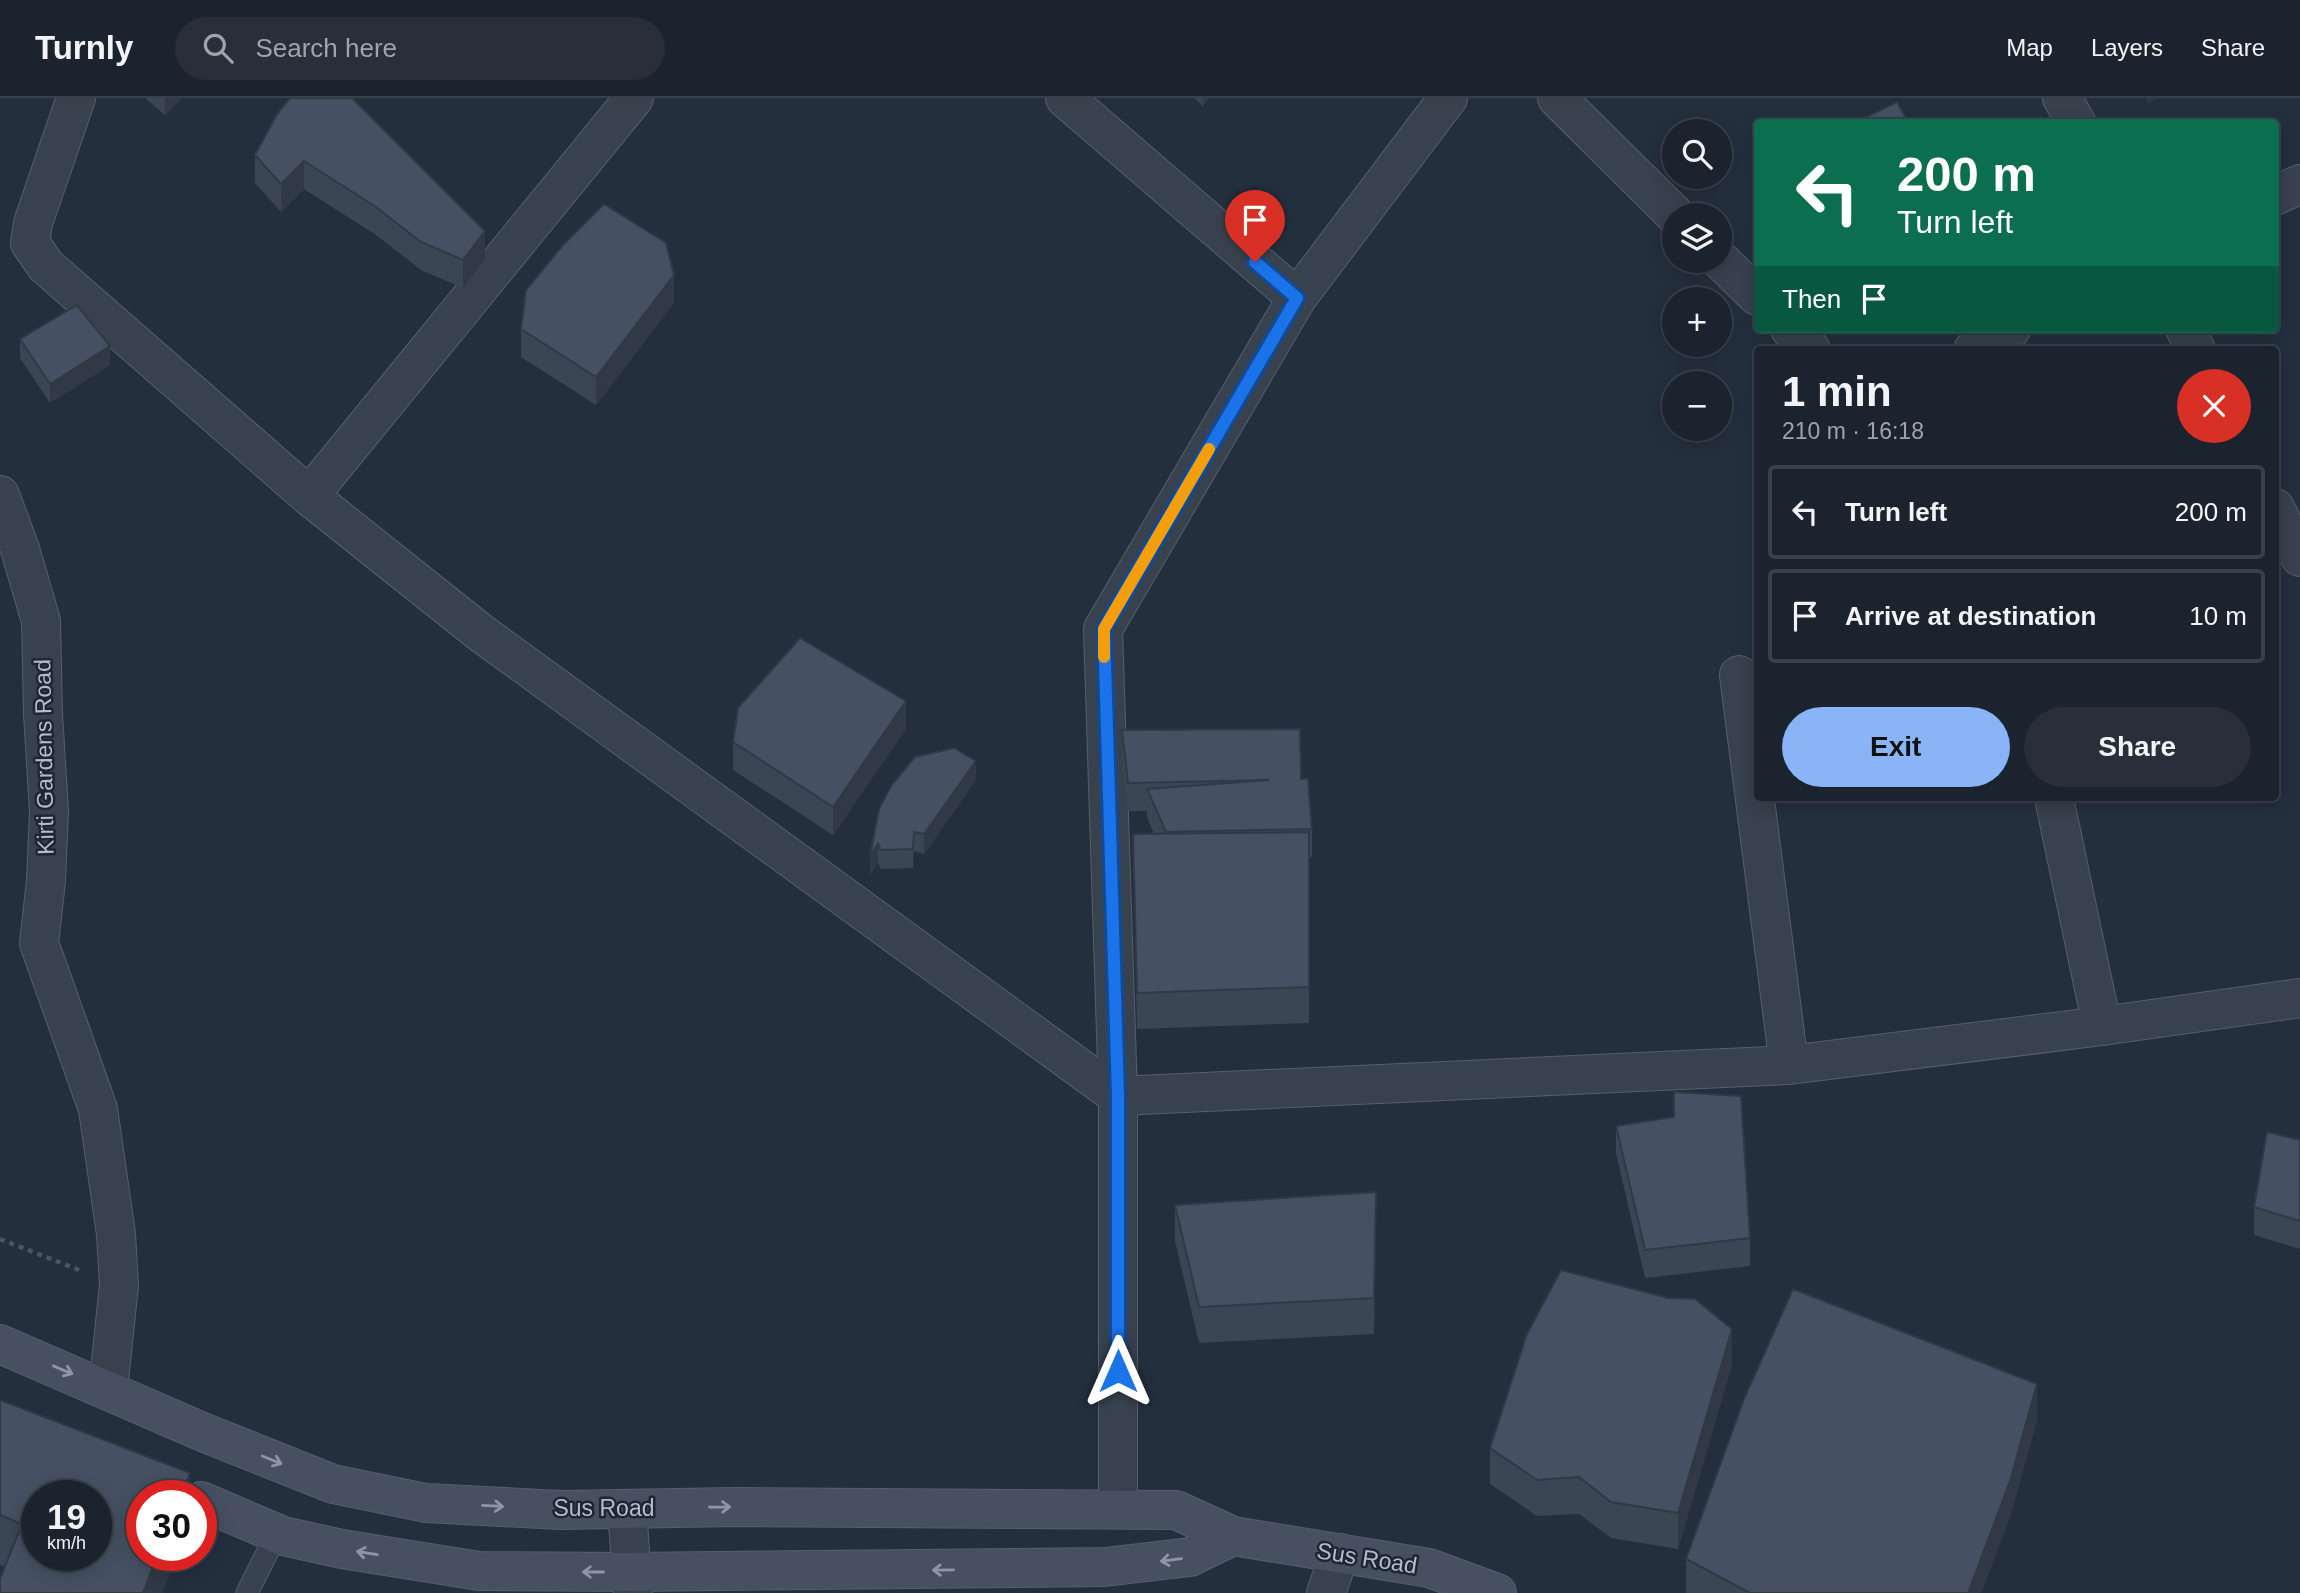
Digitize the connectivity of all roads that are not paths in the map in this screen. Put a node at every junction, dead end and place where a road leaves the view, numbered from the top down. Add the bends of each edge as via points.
1 (76, 98) edge
2 (634, 98) edge
3 (1065, 98) edge
4 (1448, 98) edge
5 (1557, 98) edge
6 (2062, 98) edge
7 (2074, 119) edge
8 (2300, 184) edge
9 (2279, 194) edge
10 (1663, 203) edge
11 (1732, 272) edge
12 (1754, 293) edge
13 (1297, 298) junction
14 (1794, 333) edge
15 (2004, 333) edge
16 (1807, 346) edge
17 (1980, 346) edge
18 (0, 495) edge
19 (309, 496) junction
20 (2279, 516) edge
21 (2300, 557) edge
22 (1739, 675) dead end
23 (1754, 792) edge
24 (1755, 801) edge
25 (2055, 801) edge
26 (2300, 998) edge
27 (2102, 1026) junction
28 (1789, 1065) junction
29 (1118, 1096) junction
30 (0, 1344) edge
31 (108, 1390) junction
32 (217, 1508) edge
33 (626, 1508) junction
34 (1118, 1508) junction
35 (277, 1533) junction
36 (1234, 1536) junction
37 (1340, 1553) junction
38 (632, 1583) edge
39 (247, 1593) edge
40 (1326, 1593) edge
41 (1497, 1593) edge

1 - 19 street via 30,243 46,265
2 - 19 street
3 - 13 street
4 - 13 street
5 - 10 street
6 - 7 street
8 - 9 street
11 - 12 street
13 - 29 street via 1104,629
14 - 16 street
15 - 17 street
18 - 31 street, Kirti Gardens Road via 41,621 49,811 39,943 98,1110 116,1234 119,1286
19 - 29 street via 481,633
20 - 21 street
22 - 23 street
24 - 28 street
25 - 27 street
26 - 27 street
27 - 28 street
28 - 29 street
29 - 34 street
30 -> 31 main road, Sus Road
31 -> 33 main road, Sus Road via 333,1484 426,1503 560,1510
32 - 35 main road
33 -> 34 main road, Sus Road
33 - 38 street
34 - 36 main road, Sus Road via 1176,1510
38 -> 35 main road via 479,1571 342,1549
35 - 39 lane
36 - 37 main road, Sus Road
36 -> 38 main road via 1190,1558 1105,1567
37 - 40 street
37 - 41 main road, Sus Road via 1429,1568

